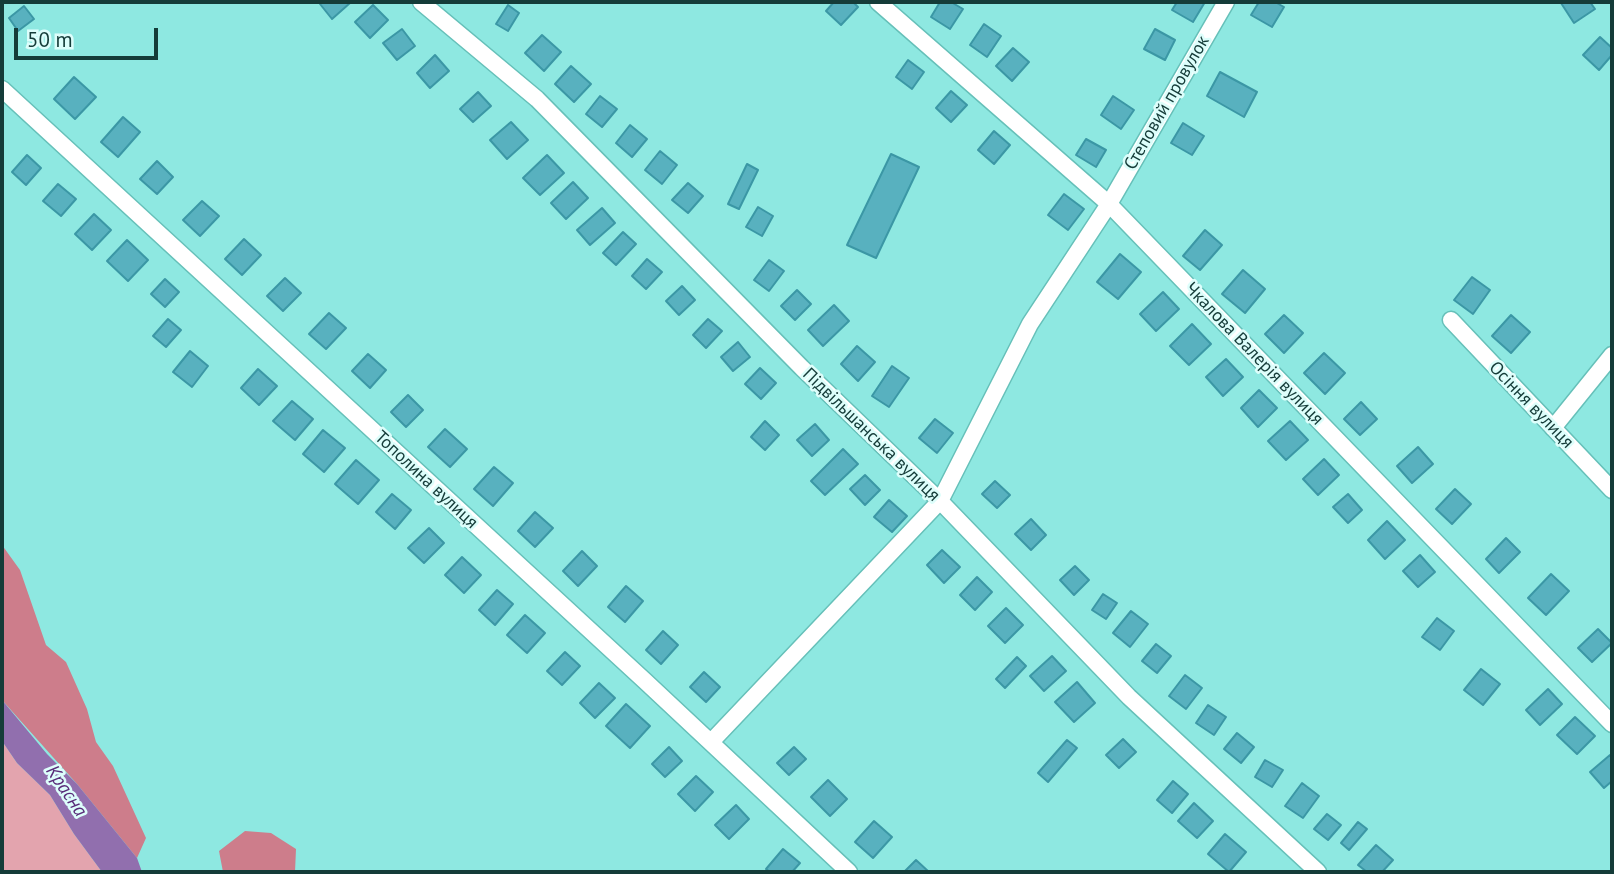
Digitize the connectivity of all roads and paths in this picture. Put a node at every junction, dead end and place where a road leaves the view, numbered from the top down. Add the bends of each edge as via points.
1 (421, 2) edge
2 (878, 2) edge
3 (1226, 2) edge
4 (2, 89) edge
5 (1109, 204) junction
6 (1451, 320) dead end
7 (1612, 355) edge
8 (1553, 428) junction
9 (1612, 490) edge
10 (940, 501) junction
11 (1612, 724) edge
12 (711, 742) junction
13 (849, 872) edge
14 (1318, 872) edge

1 - 10 street, Підвільшанська вулиця via 537,99
2 - 5 street, Чкалова Валерія вулиця
3 - 5 street, Степовий провулок
4 - 12 street, Тополина вулиця
5 - 10 street, Степовий провулок via 1030,324
5 - 11 street, Чкалова Валерія вулиця
6 - 8 street, Осіння вулиця
7 - 8 street
8 - 9 street, Осіння вулиця
10 - 12 street, Степовий провулок
10 - 14 street, Підвільшанська вулиця via 1129,697
12 - 13 street, Тополина вулиця

